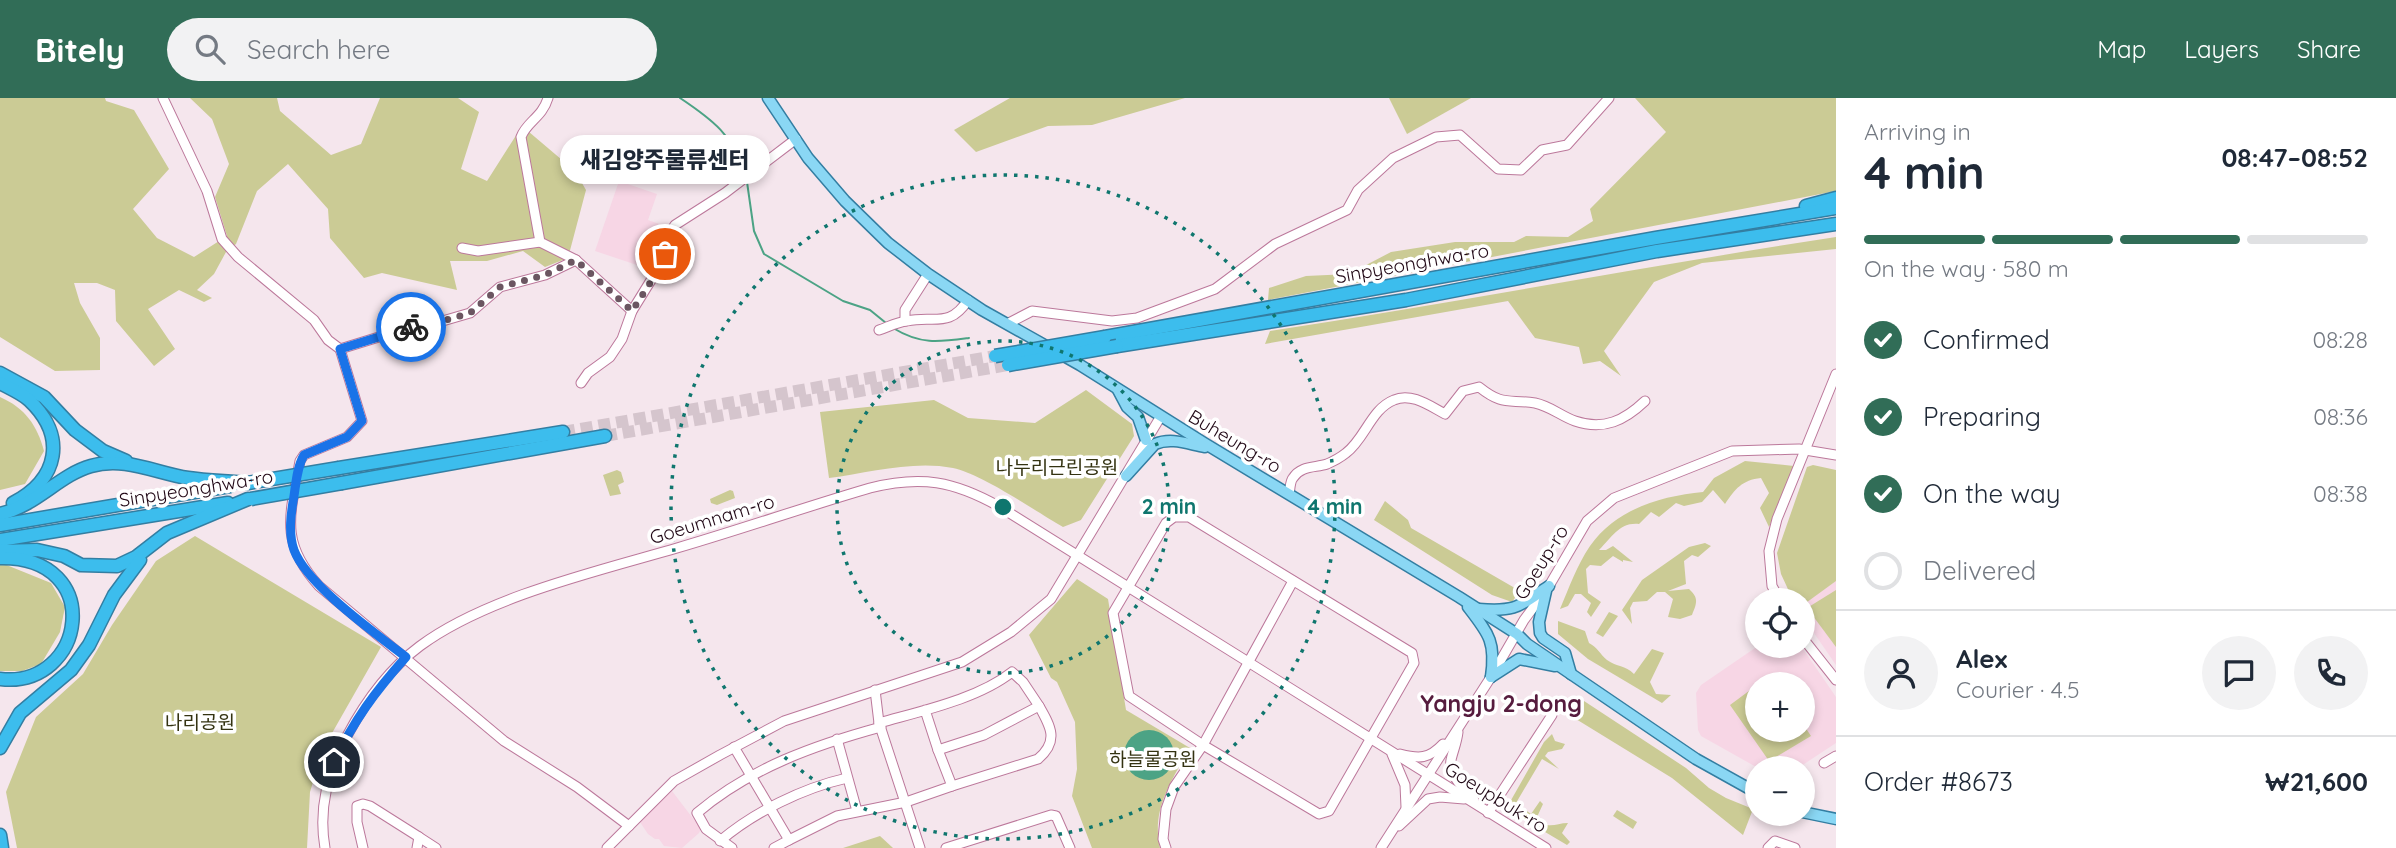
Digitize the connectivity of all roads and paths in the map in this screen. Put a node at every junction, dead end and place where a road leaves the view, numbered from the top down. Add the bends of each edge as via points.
1 (163, 98) edge
2 (548, 98) edge
3 (768, 98) edge
4 (1609, 98) edge
5 (796, 139) junction
6 (1836, 198) edge
7 (1836, 208) edge
8 (1836, 225) edge
9 (1715, 229) junction
10 (540, 242) junction
11 (462, 248) dead end
12 (576, 260) junction
13 (928, 274) junction
14 (968, 300) junction
15 (632, 311) junction
16 (905, 321) junction
17 (1007, 324) junction
18 (879, 330) dead end
19 (340, 349) junction
20 (995, 356) tunnel mouth
21 (1008, 365) tunnel mouth
22 (0, 373) edge
23 (1836, 374) edge
24 (0, 383) edge
25 (581, 383) dead end
26 (1117, 387) junction
27 (1645, 401) dead end
28 (1161, 415) junction
29 (563, 432) tunnel mouth
30 (605, 436) tunnel mouth
31 (1146, 440) junction
32 (1213, 448) junction
33 (1806, 450) junction
34 (1836, 455) edge
35 (135, 466) junction
36 (1126, 477) junction
37 (248, 483) junction
38 (1289, 494) junction
39 (249, 499) junction
40 (0, 511) edge
41 (0, 525) edge
42 (161, 538) junction
43 (0, 540) edge
44 (0, 551) edge
45 (1078, 556) junction
46 (0, 558) edge
47 (1293, 581) junction
48 (1127, 587) junction
49 (1548, 588) junction
50 (1773, 588) edge
51 (1459, 597) junction
52 (1477, 609) junction
53 (1517, 634) junction
54 (1815, 653) edge
55 (406, 657) junction
56 (1249, 664) junction
57 (1566, 670) junction
58 (1491, 677) junction
59 (0, 679) edge
60 (1836, 680) edge
61 (875, 690) junction
62 (1039, 706) junction
63 (925, 710) junction
64 (1552, 715) dead end
65 (1461, 723) junction
66 (880, 725) junction
67 (837, 739) junction
68 (1369, 739) junction
69 (1203, 745) junction
70 (734, 747) junction
71 (0, 748) edge
72 (938, 750) junction
73 (1391, 752) junction
74 (1836, 755) edge
75 (1824, 763) dead end
76 (1427, 775) junction
77 (752, 776) junction
78 (847, 778) junction
79 (952, 786) junction
80 (1745, 786) edge
81 (1466, 799) junction
82 (906, 802) junction
83 (1479, 807) junction
84 (771, 808) junction
85 (1406, 809) junction
86 (857, 811) junction
87 (1488, 813) junction
88 (1815, 815) edge
89 (1836, 819) edge
90 (629, 825) junction
91 (1394, 828) junction
92 (0, 835) edge
93 (419, 837) junction
94 (789, 840) junction
95 (720, 841) junction
96 (2, 848) edge
97 (325, 848) edge
98 (363, 848) edge
99 (417, 848) edge
100 (436, 848) edge
101 (607, 848) edge
102 (732, 848) edge
103 (774, 848) edge
104 (920, 848) edge
105 (948, 848) edge
106 (1070, 848) edge
107 (1166, 848) edge
108 (1381, 848) edge
109 (1546, 848) edge
110 (1768, 848) edge
111 (1795, 848) edge

1 - 19 street via 206,191 222,239
2 - 10 street via 542,113 521,136
3 - 5 main road, Buheung-ro
4 - 17 street via 1567,145 1542,150 1521,170 1498,169 1460,135 1436,137 1393,158 1358,191 1347,210 1275,244 1215,289 1137,318 1112,321 1032,312
5 - 13 main road, Buheung-ro via 860,216
5 - 15 street via 675,226 661,264
6 - 9 highway
7 - 9 highway, Sinpyeonghwa-ro
8 - 21 highway, Sinpyeonghwa-ro, bridge via 1657,251 1406,300
9 - 20 highway, Sinpyeonghwa-ro, bridge
10 - 11 street via 475,251
10 - 12 street
12 - 15 street
12 - 19 street via 545,275 500,287 470,313
13 - 14 main road, Buheung-ro
13 - 16 street via 905,310
14 - 16 street via 959,313 945,319
14 - 17 main road, Buheung-ro
15 - 25 street via 616,348
16 - 18 street
17 - 26 main road, Buheung-ro
19 - 55 street via 362,421 347,437 304,455 300,461 290,532 304,569 319,586
22 - 35 highway via 44,397 103,451
23 - 33 street
24 - 40 highway via 28,399 44,419 54,450 43,481
26 - 28 main road, Buheung-ro
26 - 31 main road via 1138,417
27 - 38 street via 1628,417 1607,424 1576,421 1536,403 1495,400 1479,387 1463,391 1445,414 1421,401 1393,400 1375,415 1354,447 1326,464 1306,467 1293,478
28 - 31 street
28 - 32 main road, Buheung-ro
29 - 37 highway, Sinpyeonghwa-ro, bridge
30 - 39 highway, Sinpyeonghwa-ro, bridge
31 - 36 street
32 - 36 main road via 1160,441
32 - 38 main road, Buheung-ro
33 - 34 street, Goeup-ro
33 - 49 street, Goeup-ro via 1732,451 1614,498 1587,522
33 - 50 street via 1769,551
35 - 37 highway via 186,478
35 - 40 highway via 92,466 29,503
36 - 45 street
37 - 41 highway, Sinpyeonghwa-ro
38 - 51 main road, Buheung-ro
39 - 42 highway
39 - 43 highway, Sinpyeonghwa-ro
42 - 44 highway via 117,566 81,565 37,550
42 - 71 highway via 131,569 71,670 20,713
45 - 48 street, Goeumnam-ro
45 - 55 street, Goeumnam-ro via 973,492 937,482 895,482 550,586 457,624
45 - 61 street via 1051,599 1011,632 962,662
46 - 59 highway via 35,564 56,574 72,600 74,618 55,662 18,681
47 - 48 street via 1189,517 1174,517
47 - 56 street
47 - 68 street via 1412,653 1414,663
48 - 56 street, Goeumnam-ro
48 - 69 street via 1113,612 1129,696
49 - 52 main road via 1522,607
49 - 53 street, Goeup-ro
49 - 57 main road via 1540,633 1565,653
51 - 52 main road, Buheung-ro
51 - 58 main road via 1489,634
52 - 53 main road, Buheung-ro
53 - 57 main road, Buheung-ro
53 - 58 street, Goeup-ro
54 - 60 street
55 - 90 street via 504,741
55 - 97 street, Goeumnam-ro via 358,716 334,762 322,807
56 - 68 street, Goeumnam-ro
56 - 69 street
57 - 58 main road via 1519,659
57 - 80 main road, Buheung-ro via 1696,759
58 - 65 street, Goeup-ro
61 - 66 street
61 - 70 street via 785,720
62 - 63 street via 1012,672 977,692
62 - 72 street via 984,734
62 - 79 street via 1051,734 1047,752 1038,759
63 - 66 street
63 - 72 street
64 - 87 street
65 - 73 street via 1426,758
65 - 76 street, Goeup-ro
65 - 83 street via 1450,763 1453,774
66 - 67 street
66 - 82 street
67 - 77 street
67 - 78 street
68 - 69 street via 1329,811 1319,814
68 - 73 street
69 - 107 street via 1174,787 1166,809
70 - 77 street
70 - 90 street via 674,780
72 - 79 street
73 - 76 street
73 - 85 street via 1405,785
74 - 75 street
76 - 81 street, Goeupbuk-ro
76 - 85 street, Goeup-ro
77 - 84 street
77 - 95 street via 697,813 706,830
78 - 84 street via 822,784
78 - 86 street
79 - 82 street
81 - 83 street, Goeupbuk-ro
81 - 91 street via 1428,799
82 - 86 street
82 - 104 street
83 - 87 street, Goeupbuk-ro
84 - 94 street
84 - 95 street via 746,820
85 - 91 street, Goeup-ro
86 - 94 street
87 - 109 street, Goeupbuk-ro
88 - 89 main road
90 - 101 street
91 - 108 street, Goeup-ro
92 - 96 highway
93 - 98 street via 363,804 357,806 357,822
93 - 99 street
93 - 100 street
94 - 103 street
95 - 102 street
105 - 106 street via 1051,815 1056,816
110 - 111 street via 1775,841

